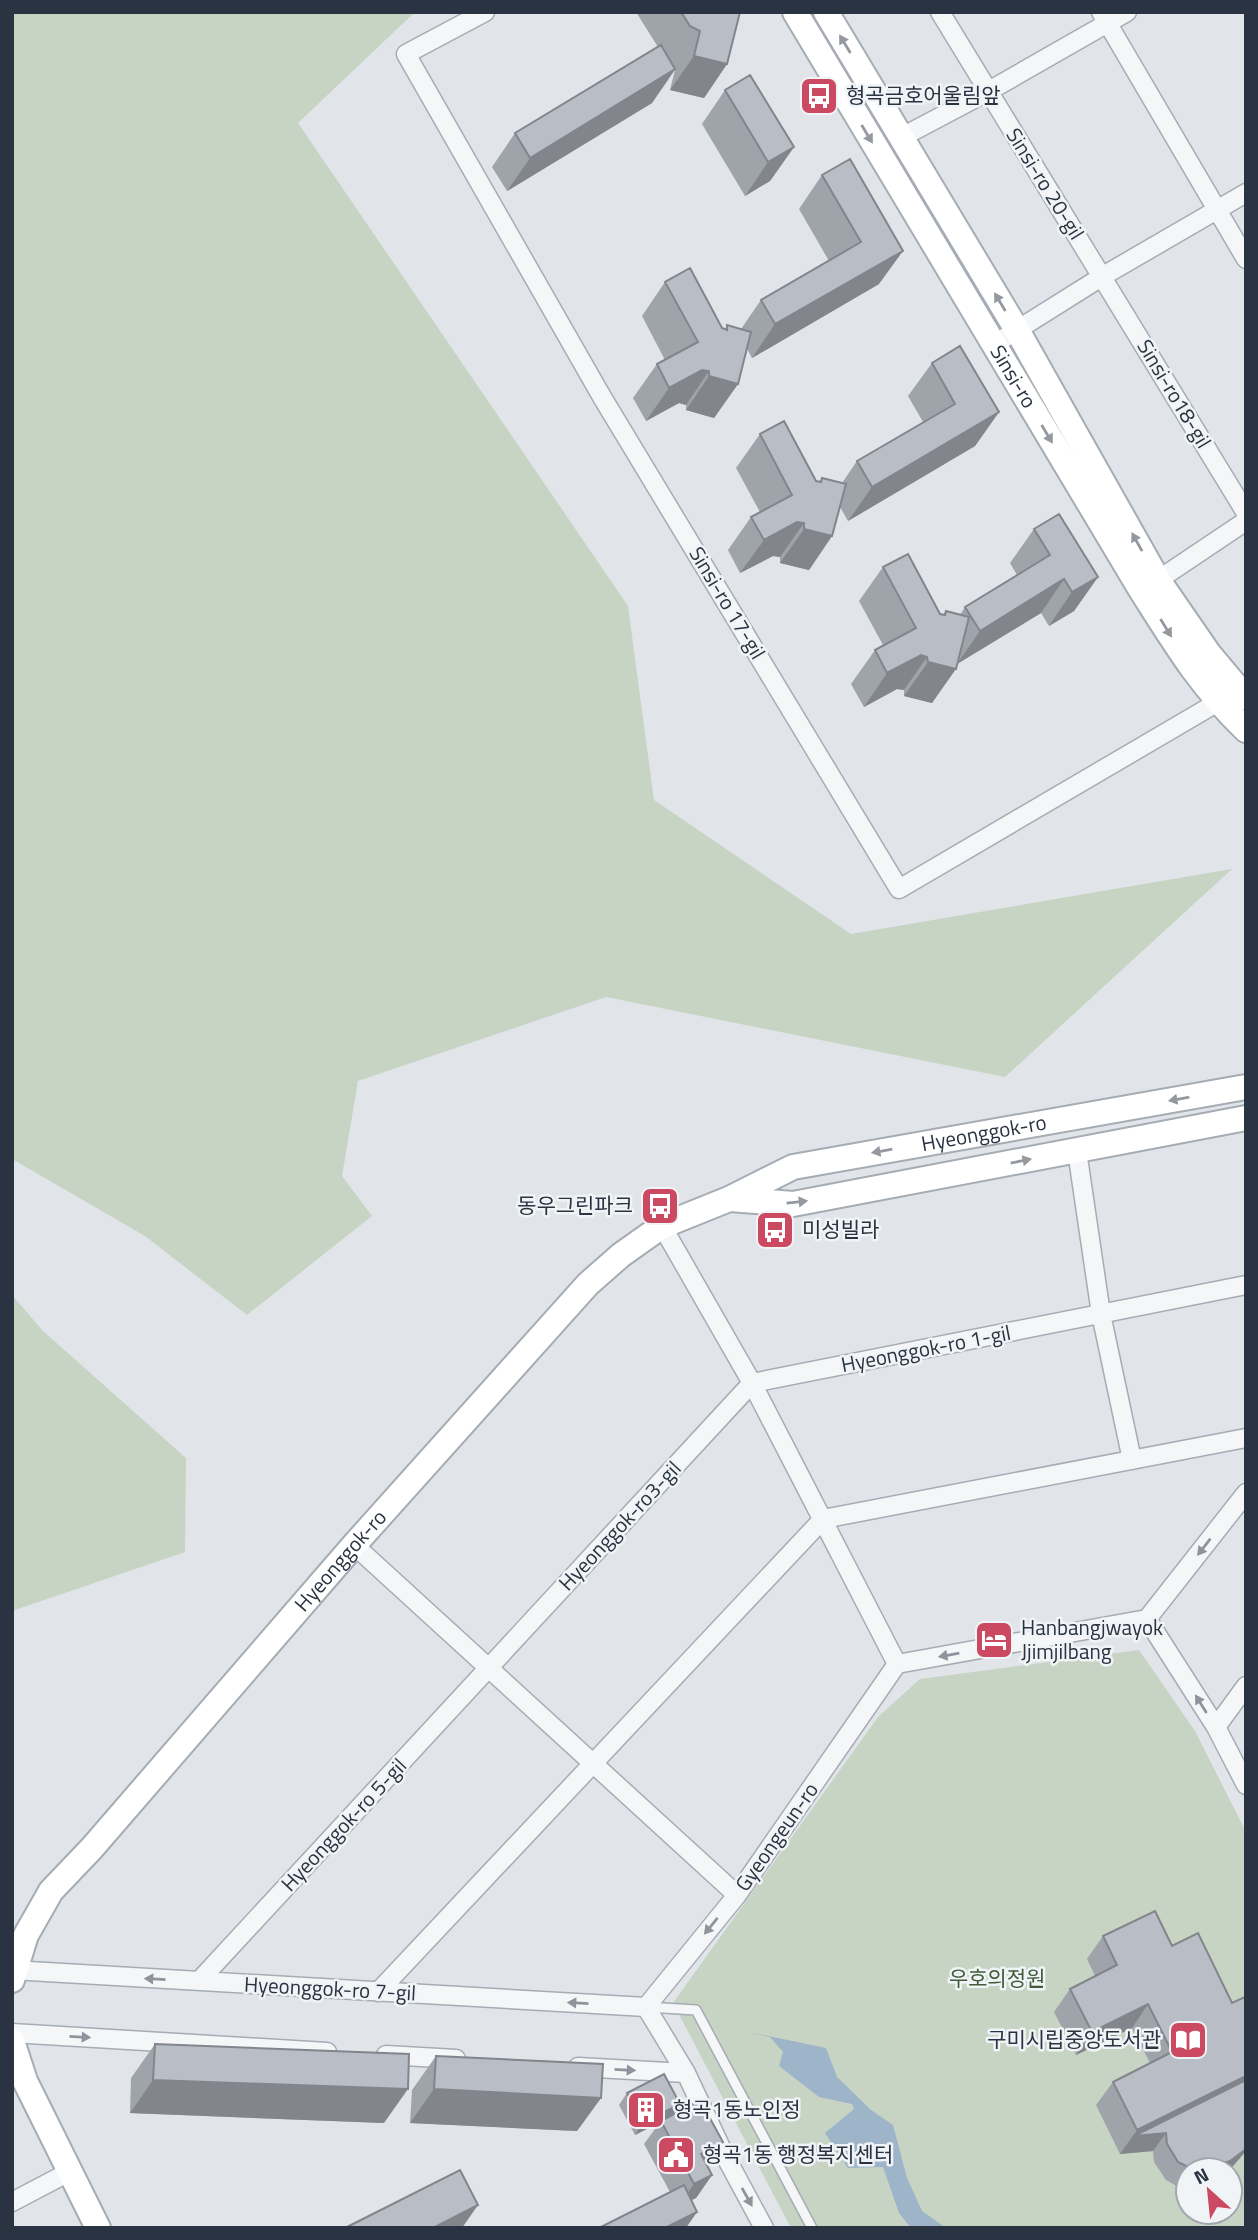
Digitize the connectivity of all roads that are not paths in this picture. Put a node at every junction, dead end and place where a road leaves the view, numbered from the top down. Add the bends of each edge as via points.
1 (485, 12) edge
2 (794, 12) edge
3 (825, 12) edge
4 (940, 12) edge
5 (1127, 12) edge
6 (1104, 18) edge
7 (987, 92) junction
8 (902, 137) junction
9 (1246, 193) edge
10 (1216, 210) junction
11 (1246, 259) edge
12 (1103, 276) junction
13 (1017, 330) junction
14 (993, 345) junction
15 (1246, 513) edge
16 (1246, 521) edge
17 (1158, 580) junction
18 (1234, 697) edge
19 (1246, 730) edge
20 (1246, 1087) edge
21 (1246, 1118) edge
22 (1077, 1150) junction
23 (729, 1199) junction
24 (662, 1226) junction
25 (1246, 1285) edge
26 (1101, 1314) junction
27 (752, 1383) junction
28 (1246, 1438) edge
29 (1132, 1460) junction
30 (1246, 1493) edge
31 (823, 1519) junction
32 (354, 1545) junction
33 (1147, 1619) junction
34 (897, 1664) junction
35 (488, 1668) junction
36 (1246, 1686) edge
37 (1216, 1727) junction
38 (594, 1764) junction
39 (1246, 1785) edge
40 (737, 1895) junction
41 (13, 1974) edge
42 (199, 1981) junction
43 (378, 1992) junction
44 (646, 2007) junction
45 (12, 2033) edge
46 (12, 2041) edge
47 (342, 2053) edge
48 (370, 2054) edge
49 (480, 2061) edge
50 (562, 2066) edge
51 (686, 2073) junction
52 (69, 2172) junction
53 (12, 2202) edge
54 (98, 2228) edge
55 (764, 2228) edge
56 (812, 2228) edge

1 - 18 street, Sinsi-ro 17-gil via 406,54 602,397 899,889
2 -> 14 street, Sinsi-ro
8 -> 3 street, Sinsi-ro
4 - 7 street, Sinsi-ro 20-gil
5 - 6 street
6 - 7 street
6 - 10 street
7 - 8 street
7 - 12 street, Sinsi-ro 20-gil
13 -> 8 street, Sinsi-ro
9 - 10 street
10 - 11 street
10 - 12 street
12 - 13 street
12 - 15 street, Sinsi-ro18-gil
13 - 14 street
17 -> 13 street, Sinsi-ro
14 -> 18 street, Sinsi-ro via 1190,668
16 - 17 street
17 - 18 street, Sinsi-ro
18 - 19 street, Sinsi-ro
20 -> 23 street, Hyeonggok-ro via 793,1167
21 - 22 street, Hyeonggok-ro
23 -> 22 street, Hyeonggok-ro via 793,1204
22 - 26 street
23 - 24 street, Hyeonggok-ro
24 - 27 street
24 - 32 street, Hyeonggok-ro via 588,1284
25 - 26 street
26 - 27 street, Hyeonggok-ro 1-gil
26 - 29 street
27 - 31 street
27 - 35 street, Hyeonggok-ro3-gil
28 - 29 street
29 - 31 street
30 -> 33 street
31 - 34 street
31 - 38 street
32 - 35 street
32 - 41 street, Hyeonggok-ro via 51,1891 26,1935
33 -> 34 street
37 -> 33 street
34 - 40 street, Gyeongeun-ro
35 - 38 street
35 - 42 street, Hyeonggok-ro 5-gil
36 - 37 street
37 - 39 street
38 - 40 street
38 - 43 street
40 -> 44 street, Gyeongeun-ro
42 -> 41 street, Hyeonggok-ro 7-gil
42 - 43 street, Hyeonggok-ro 7-gil
44 -> 43 street, Hyeonggok-ro 7-gil
44 - 51 street
44 - 56 lane via 696,2010
45 -> 47 street
46 - 52 street
48 - 49 street
50 -> 51 street
51 -> 55 street
52 - 53 street
52 - 54 street

